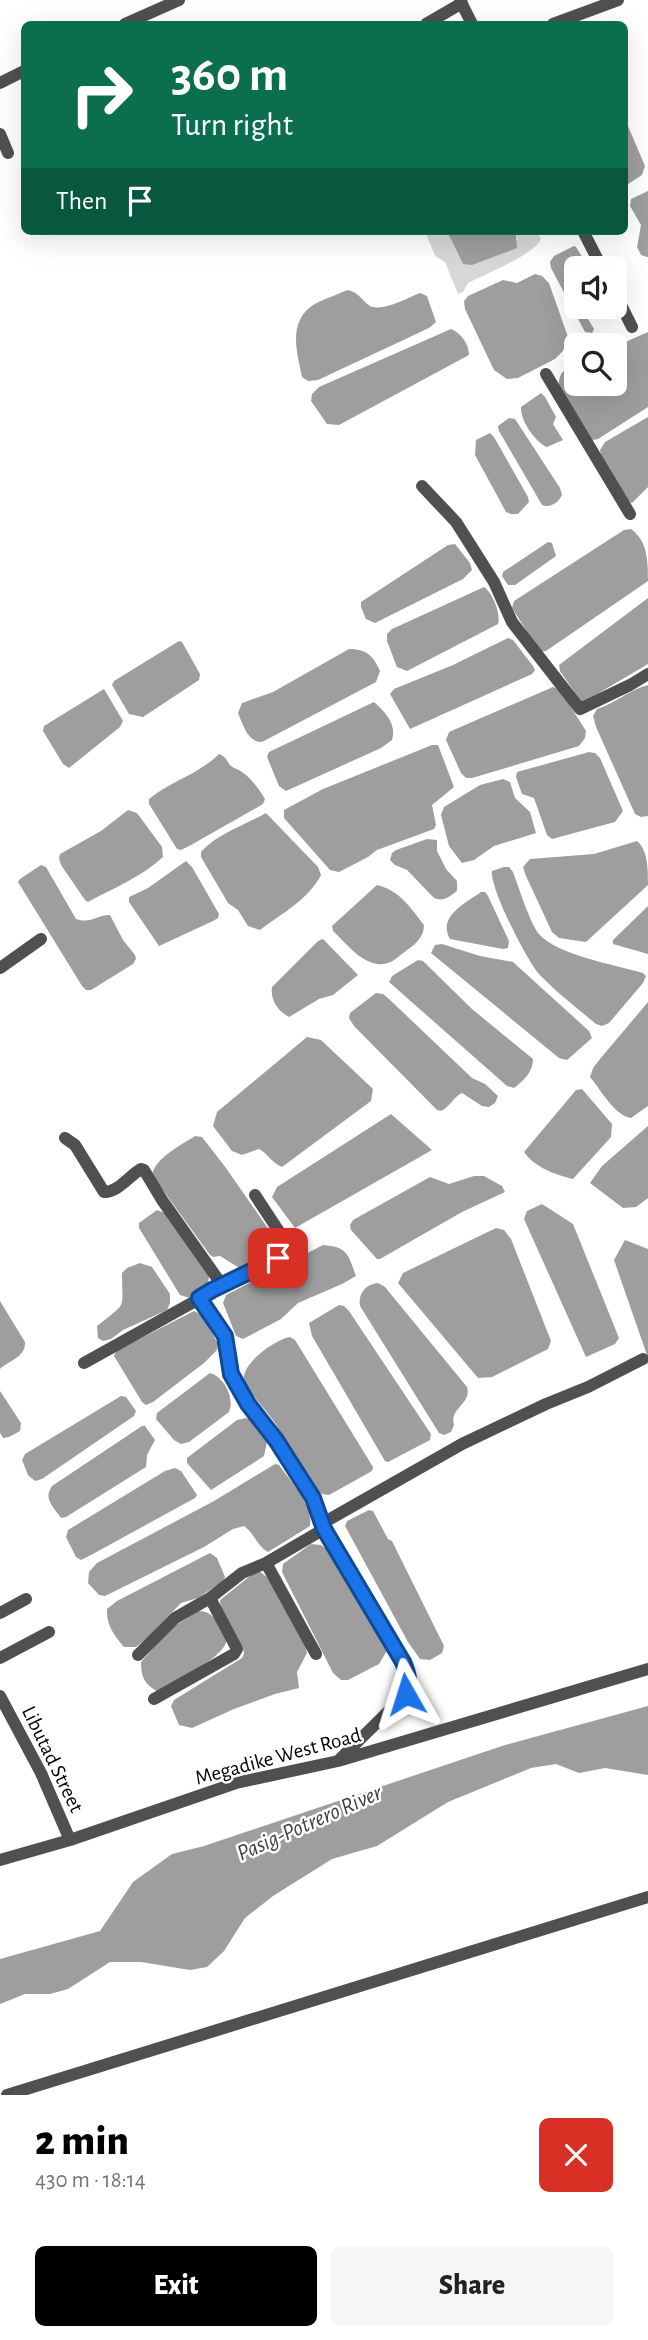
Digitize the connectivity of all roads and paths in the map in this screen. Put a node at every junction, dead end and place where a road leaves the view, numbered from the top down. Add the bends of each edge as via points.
1 (179, 0) edge
2 (618, 0) edge
3 (461, 2) edge
4 (132, 21) edge
5 (431, 21) edge
6 (470, 21) edge
7 (561, 21) edge
8 (21, 72) edge
9 (0, 83) edge
10 (0, 134) edge
11 (8, 153) dead end
12 (585, 235) edge
13 (596, 256) edge
14 (627, 317) edge
15 (632, 327) dead end
16 (546, 374) dead end
17 (422, 486) dead end
18 (630, 514) dead end
19 (648, 674) edge
20 (41, 939) dead end
21 (0, 968) edge
22 (65, 1138) dead end
23 (256, 1195) dead end
24 (222, 1285) junction
25 (199, 1298) junction
26 (643, 1359) dead end
27 (84, 1363) dead end
28 (323, 1526) junction
29 (266, 1563) junction
30 (210, 1598) junction
31 (26, 1599) dead end
32 (0, 1613) edge
33 (49, 1632) dead end
34 (316, 1654) dead end
35 (138, 1655) dead end
36 (0, 1658) edge
37 (648, 1669) edge
38 (0, 1696) edge
39 (154, 1699) dead end
40 (338, 1760) junction
41 (70, 1840) junction
42 (0, 1860) edge
43 (648, 1897) edge
44 (7, 2095) edge

1 - 4 street
2 - 7 street
3 - 5 street
3 - 6 street
8 - 9 street
10 - 11 street
12 - 13 street
14 - 15 street
16 - 18 street
17 - 19 street via 456,522 494,582 512,622 580,709
20 - 21 street
22 - 24 street via 75,1144 104,1192 144,1170
23 - 24 street via 282,1236 283,1252
24 - 25 street
25 - 27 street
25 - 28 street via 225,1336 231,1374 313,1498
26 - 28 street via 462,1444
28 - 29 street
28 - 40 street via 409,1675 406,1694
29 - 30 street via 242,1573
29 - 34 street
30 - 35 street via 176,1618
30 - 39 street via 237,1649
31 - 32 street
33 - 36 street
37 - 40 street, Megadike West Road
38 - 41 street, Libutad Street
40 - 41 street, Megadike West Road via 236,1783
41 - 42 street, Megadike West Road
43 - 44 street

